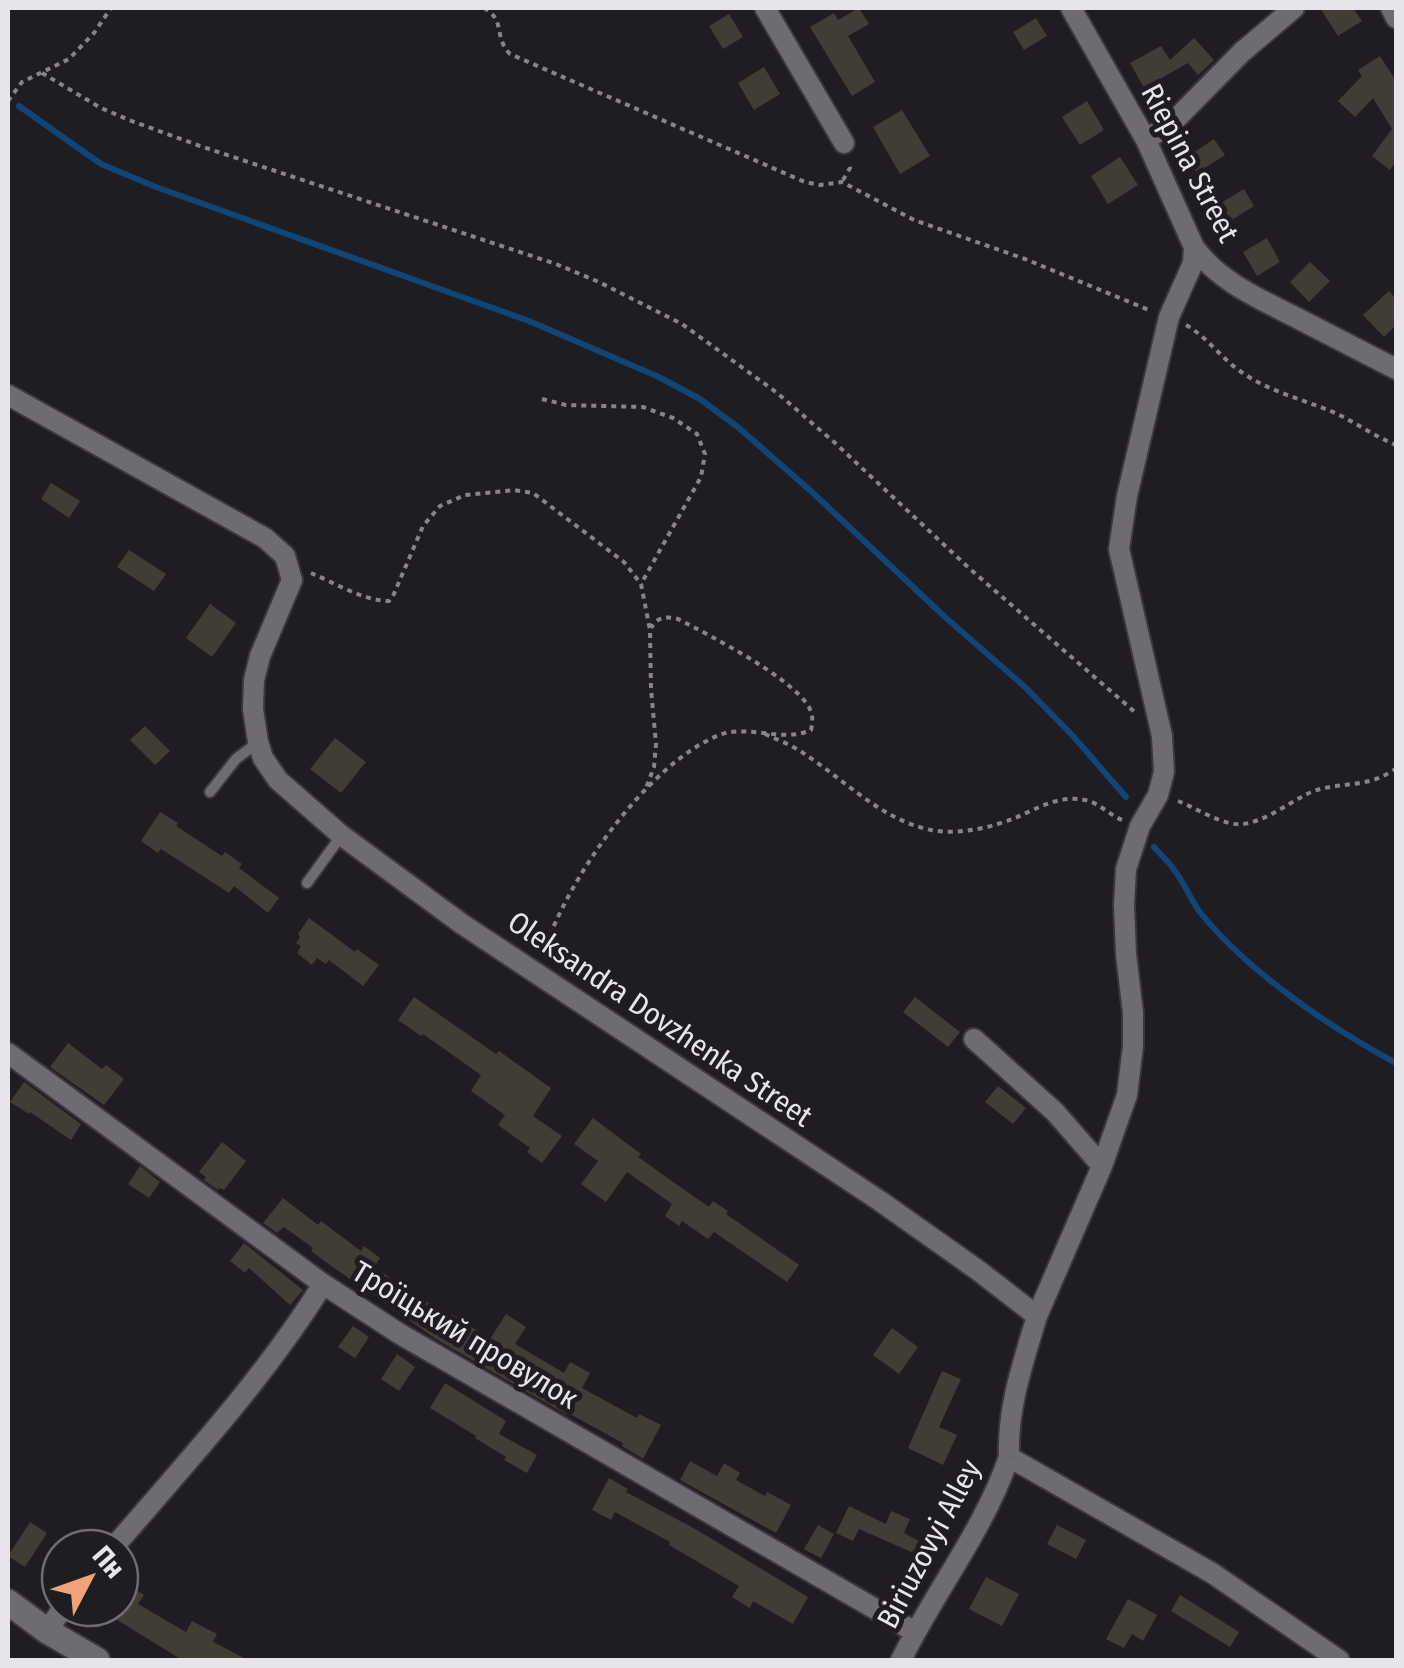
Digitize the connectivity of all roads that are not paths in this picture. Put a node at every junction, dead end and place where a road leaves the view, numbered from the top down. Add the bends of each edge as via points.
1 (765, 8) edge
2 (1070, 8) edge
3 (1294, 8) edge
4 (1391, 8) edge
5 (1396, 18) edge
6 (1146, 140) junction
7 (844, 143) dead end
8 (1194, 247) junction
9 (1396, 370) edge
10 (8, 395) edge
11 (258, 742) junction
12 (210, 792) dead end
13 (341, 835) junction
14 (307, 883) dead end
15 (974, 1039) dead end
16 (8, 1054) edge
17 (1102, 1166) junction
18 (323, 1284) junction
19 (1037, 1316) junction
20 (1009, 1456) junction
21 (130, 1528) edge
22 (8, 1602) edge
23 (49, 1628) edge
24 (47, 1631) junction
25 (915, 1632) junction
26 (97, 1660) edge
27 (902, 1660) edge
28 (1339, 1660) edge

1 - 7 street
2 - 6 street, Riepina Street
3 - 6 street
4 - 5 street
6 - 8 street, Riepina Street
8 - 9 street, Riepina Street via 1216,272 1252,295
8 - 17 street via 1169,318 1118,549 1162,736 1164,772 1126,869 1133,1046 1128,1095
10 - 11 street, Oleksandra Dovzhenka Street via 265,538 286,556 292,580 254,680
11 - 12 lane
11 - 13 street, Oleksandra Dovzhenka Street via 278,780
13 - 14 lane
13 - 19 street, Oleksandra Dovzhenka Street via 462,924 880,1201
15 - 17 street via 1055,1112
16 - 18 street, Троїцький провулок
17 - 19 street
18 - 21 street via 270,1362
18 - 25 street, Троїцький провулок
19 - 20 street via 1013,1398
20 - 25 street, Biriuzovyi Alley via 986,1513
20 - 28 street via 1212,1573
22 - 24 street
23 - 24 street
24 - 26 street
25 - 27 street, Biriuzovyi Alley

